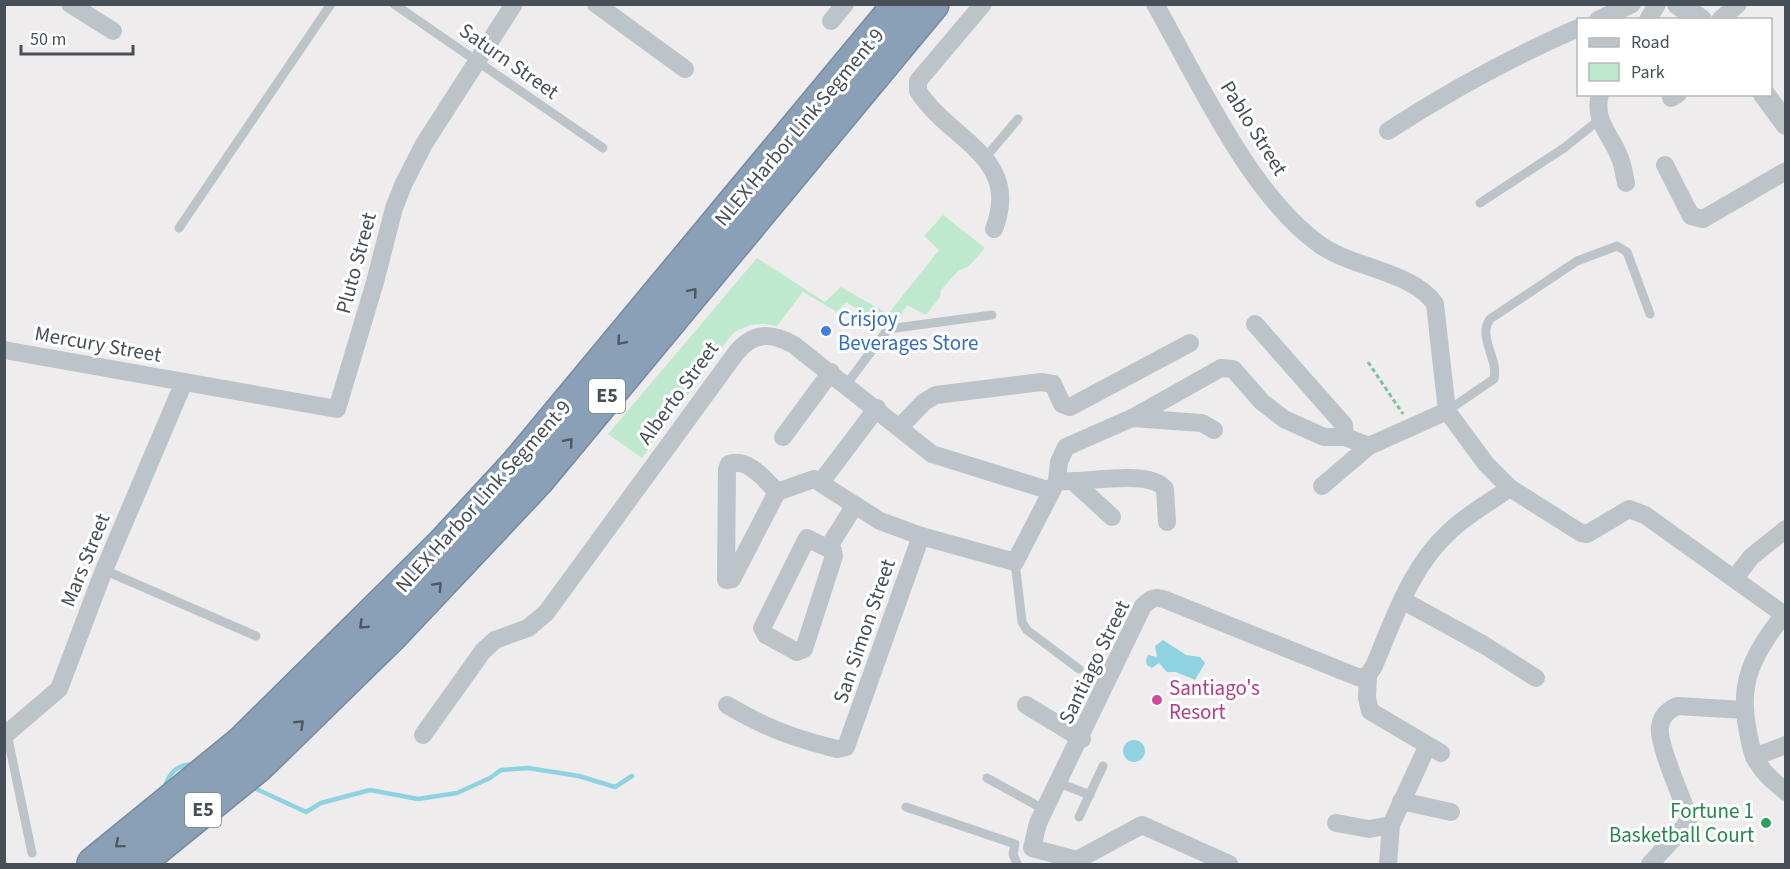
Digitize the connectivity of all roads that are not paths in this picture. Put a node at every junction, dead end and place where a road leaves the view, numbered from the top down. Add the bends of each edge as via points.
1 (70, 4) edge
2 (331, 4) edge
3 (393, 4) edge
4 (514, 4) edge
5 (596, 4) edge
6 (845, 4) edge
7 (900, 4) edge
8 (932, 4) edge
9 (983, 4) edge
10 (1155, 4) edge
11 (1632, 4) edge
12 (1658, 4) edge
13 (1678, 4) edge
14 (1738, 4) edge
15 (1602, 18) edge
16 (1649, 18) edge
17 (1698, 18) edge
18 (1722, 18) edge
19 (831, 21) dead end
20 (1577, 28) edge
21 (112, 31) dead end
22 (477, 60) junction
23 (684, 69) dead end
24 (1599, 96) edge
25 (1765, 96) edge
26 (1018, 119) dead end
27 (1599, 120) junction
28 (1785, 124) edge
29 (1388, 131) dead end
30 (603, 148) dead end
31 (985, 158) junction
32 (1665, 165) dead end
33 (1785, 171) edge
34 (1626, 183) dead end
35 (1480, 203) dead end
36 (179, 228) dead end
37 (994, 229) dead end
38 (1650, 314) dead end
39 (992, 315) dead end
40 (1255, 324) dead end
41 (1190, 343) dead end
42 (4, 350) edge
43 (831, 372) junction
44 (184, 382) junction
45 (846, 385) junction
46 (877, 408) junction
47 (1447, 411) junction
48 (1132, 418) junction
49 (900, 427) junction
50 (1214, 430) dead end
51 (783, 437) dead end
52 (1345, 437) junction
53 (1369, 446) junction
54 (821, 482) junction
55 (1061, 485) junction
56 (1322, 486) dead end
57 (1510, 488) junction
58 (777, 492) junction
59 (855, 505) junction
60 (1112, 517) dead end
61 (1167, 522) dead end
62 (1785, 529) edge
63 (921, 536) junction
64 (828, 548) junction
65 (1015, 562) junction
66 (104, 570) junction
67 (1735, 578) junction
68 (1402, 600) junction
69 (1785, 615) edge
70 (256, 636) dead end
71 (1079, 669) dead end
72 (1368, 675) junction
73 (1536, 678) dead end
74 (727, 705) dead end
75 (1026, 705) dead end
76 (1744, 710) junction
77 (6, 735) edge
78 (423, 735) dead end
79 (1082, 738) junction
80 (1785, 745) edge
81 (1754, 757) junction
82 (1103, 766) dead end
83 (987, 778) dead end
84 (1059, 783) junction
85 (1785, 792) edge
86 (1089, 795) junction
87 (1401, 801) junction
88 (906, 807) dead end
89 (1045, 810) junction
90 (1451, 812) dead end
91 (1079, 817) dead end
92 (1336, 823) dead end
93 (1390, 825) junction
94 (1024, 846) junction
95 (32, 853) dead end
96 (94, 864) edge
97 (136, 864) edge
98 (1017, 864) edge
99 (1229, 864) edge
100 (1388, 864) edge
101 (1650, 864) edge

1 - 21 street
2 - 36 lane
3 - 22 lane, Saturn Street
4 - 22 street, Pluto Street
5 - 23 street
6 - 19 street
7 -> 96 highway, NLEX Harbor Link Segment 9 / E5 via 517,465 450,537 241,744
97 -> 8 highway, NLEX Harbor Link Segment 9 / E5 via 258,765 391,635 537,480
9 - 31 street via 918,81 918,91
10 - 47 street, Pablo Street via 1248,167 1298,225 1319,245 1356,264 1401,279 1435,304
11 - 15 street
12 - 16 street
13 - 17 street
14 - 18 street
20 - 29 street via 1506,61
22 - 30 lane, Saturn Street
22 - 44 street, Pluto Street via 424,144 394,208 337,409
24 - 27 street
25 - 28 street
26 - 31 lane
27 - 34 street via 1619,156
27 - 35 lane
31 - 37 street via 1002,192
32 - 33 street via 1691,216 1697,219
38 - 47 lane via 1622,247 1577,261 1490,319 1485,335 1496,371 1494,379
39 - 45 lane via 888,329
40 - 52 street via 1344,425
41 - 49 street via 1070,407 1062,404 1053,384 1041,382 936,395
42 - 44 street, Mercury Street
43 - 45 street, Alberto Street
43 - 51 street
43 - 78 street, Alberto Street via 778,337 762,335 747,341 546,613 528,628 495,640 483,651
44 - 66 street, Mars Street
45 - 46 street, Alberto Street
46 - 49 street, Alberto Street
46 - 54 street
47 - 53 street
47 - 57 street via 1486,464
48 - 50 street via 1202,423
48 - 52 street via 1227,367 1284,419 1323,437
48 - 55 street via 1066,447 1059,462
49 - 55 street, Alberto Street via 932,454
52 - 53 street
53 - 56 street
54 - 58 street via 814,479
54 - 59 street
55 - 60 street
55 - 61 street via 1107,478 1154,479 1165,489
55 - 65 street
57 - 67 street via 1581,533 1587,534 1633,509
57 - 68 street via 1441,540 1415,574
58 - 58 street via 732,579 726,580 729,464 741,463 755,470
59 - 63 street via 880,521
59 - 64 street
62 - 67 street via 1751,557
63 - 65 street
63 - 74 street, San Simon Street via 846,747 837,749 787,736
64 - 64 street via 812,538 804,540 762,628 797,652 804,649 834,556
65 - 71 lane via 1022,622
66 - 70 lane
66 - 77 street, Mars Street via 59,689
67 - 69 street
68 - 72 street
68 - 73 street
69 - 76 street via 1762,643 1748,670
72 - 79 street, Santiago Street via 1360,678 1158,597 1143,606
72 - 87 street via 1370,711 1434,750
75 - 79 street
76 - 81 street
76 - 101 street via 1677,706 1663,718 1660,737 1689,818
77 - 95 lane
79 - 84 street, Santiago Street
80 - 81 street
81 - 85 street
82 - 86 lane
83 - 89 lane
84 - 86 lane
84 - 89 street, Santiago Street
86 - 91 lane
87 - 90 street
87 - 93 street
88 - 94 lane
89 - 94 street, Santiago Street
92 - 93 street via 1369,829
93 - 100 street
94 - 98 lane via 1013,854
94 - 99 street via 1077,860 1142,825

